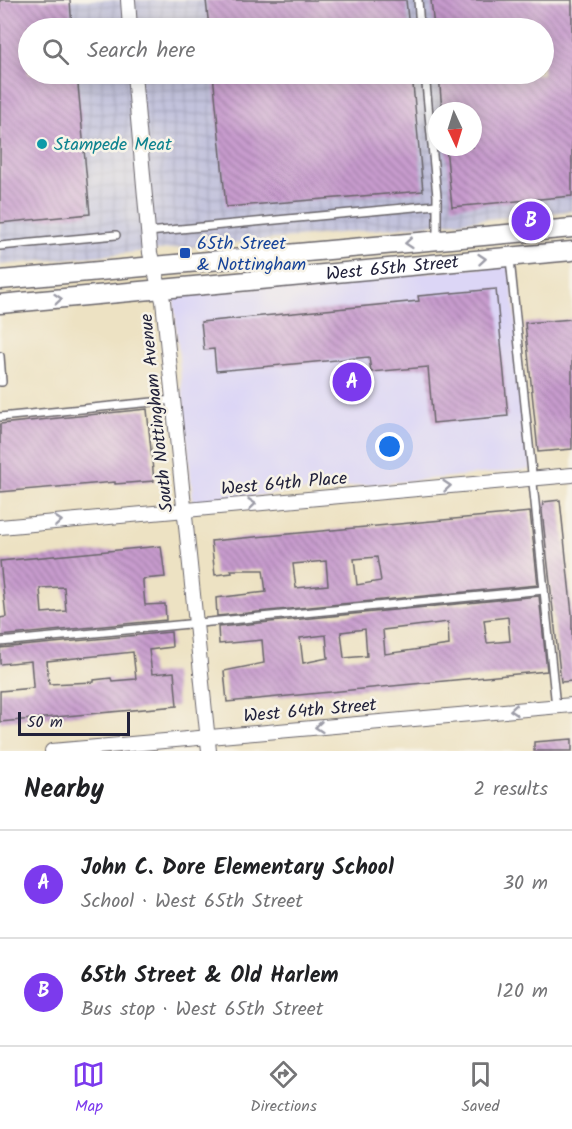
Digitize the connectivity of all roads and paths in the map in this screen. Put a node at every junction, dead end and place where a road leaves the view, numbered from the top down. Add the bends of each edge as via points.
1 (128, 0) edge
2 (418, 0) edge
3 (129, 18) edge
4 (419, 18) edge
5 (135, 84) edge
6 (426, 84) edge
7 (436, 206) junction
8 (572, 228) edge
9 (148, 232) junction
10 (116, 235) dead end
11 (437, 241) junction
12 (0, 246) edge
13 (572, 251) edge
14 (509, 257) junction
15 (154, 266) junction
16 (0, 280) edge
17 (160, 289) junction
18 (0, 304) edge
19 (0, 356) edge
20 (0, 382) edge
21 (173, 400) junction
22 (0, 417) edge
23 (572, 474) edge
24 (533, 478) junction
25 (184, 510) junction
26 (0, 526) edge
27 (544, 590) junction
28 (196, 624) junction
29 (0, 642) edge
30 (572, 705) edge
31 (556, 707) junction
32 (208, 744) edge
33 (52, 751) edge

1 - 3 street
2 - 4 lane
5 - 9 street, South Nottingham Avenue
6 - 7 lane
7 - 9 lane
7 - 11 lane
8 - 11 street, West 65th Street
9 - 15 street, South Nottingham Avenue
10 - 12 lane
11 -> 15 street, West 65th Street
13 - 14 street, West 65th Street
17 -> 14 street, West 65th Street
14 - 24 lane
15 - 16 street, West 65th Street
15 - 17 street, South Nottingham Avenue
18 -> 17 street, West 65th Street
17 - 21 street, South Nottingham Avenue
19 - 20 lane
21 - 22 lane
21 - 25 street, South Nottingham Avenue
23 - 24 street, West 64th Place
25 -> 24 street, West 64th Place
24 - 27 lane
26 -> 25 street, West 64th Place
25 - 28 street, South Nottingham Avenue
27 - 28 lane
27 - 31 lane
28 - 29 lane
28 - 32 street, South Nottingham Avenue
30 - 31 street, West 64th Street
31 -> 32 street, West 64th Street
32 - 33 street, West 64th Street

